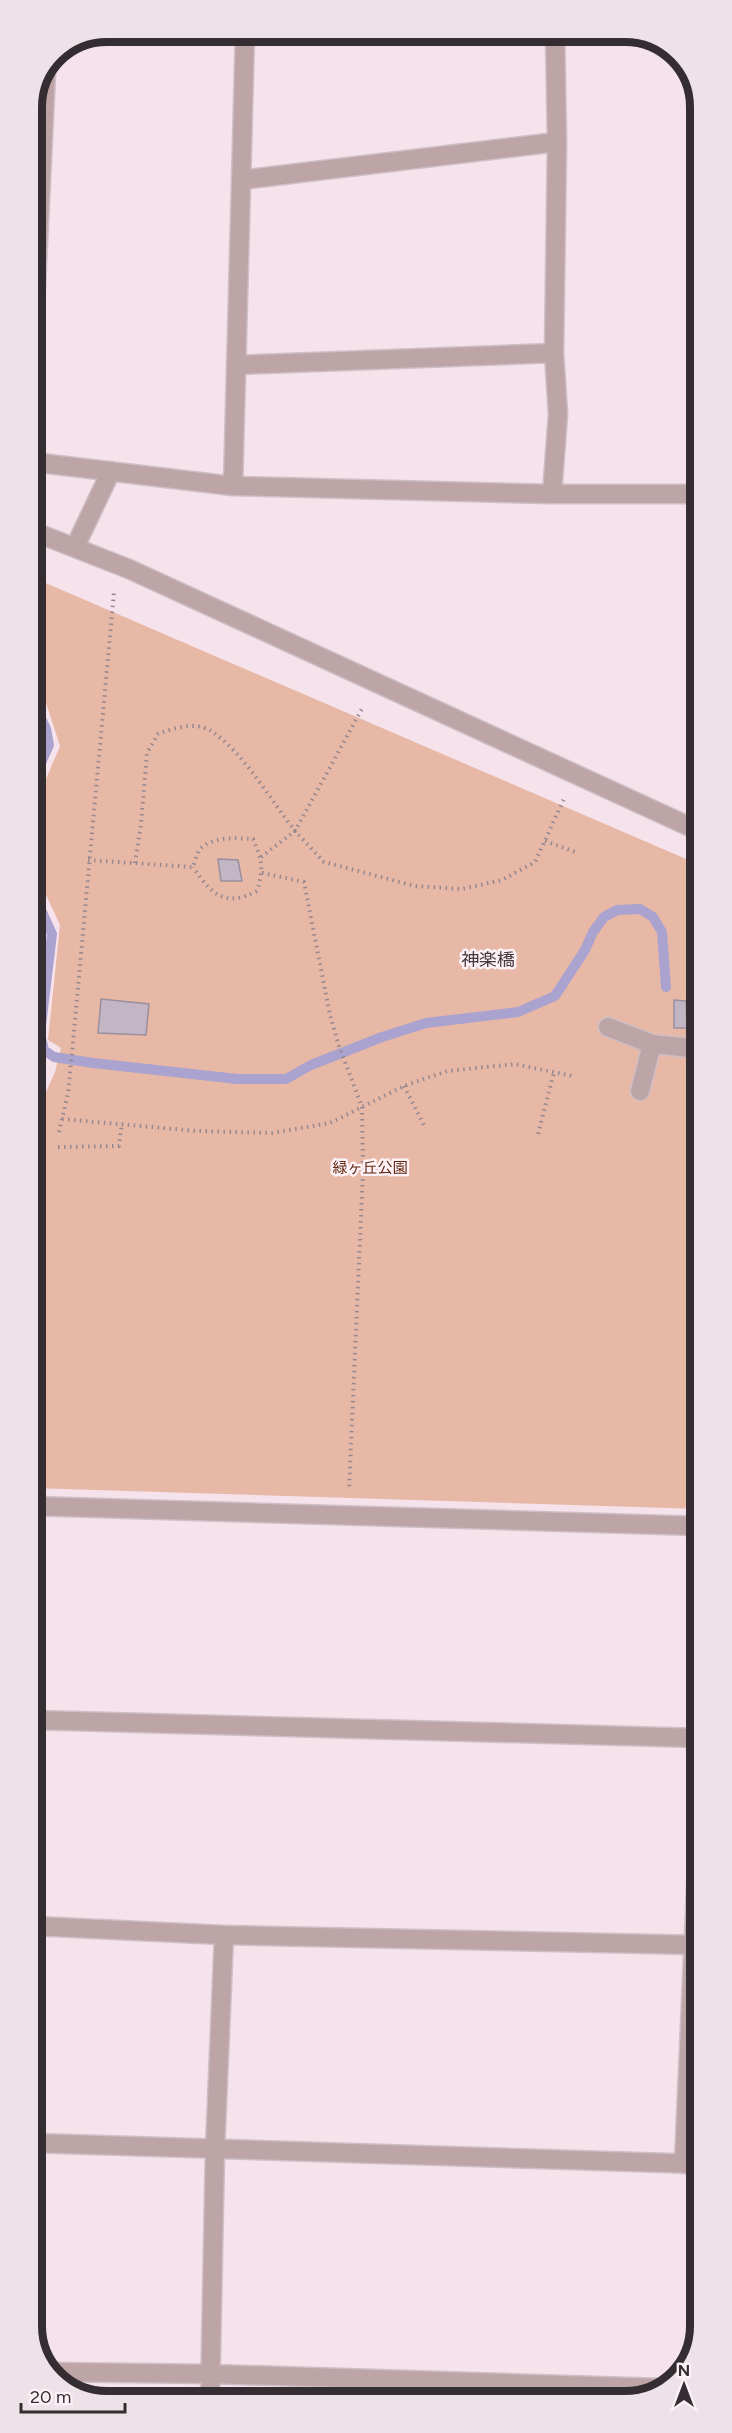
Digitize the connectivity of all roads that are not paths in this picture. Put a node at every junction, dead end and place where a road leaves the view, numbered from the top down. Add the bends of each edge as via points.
1 (245, 42) edge
2 (555, 42) edge
3 (45, 87) edge
4 (557, 142) junction
5 (42, 157) edge
6 (241, 180) junction
7 (554, 353) junction
8 (236, 365) junction
9 (42, 463) edge
10 (111, 471) junction
11 (233, 486) junction
12 (552, 494) junction
13 (690, 494) edge
14 (42, 535) edge
15 (75, 547) junction
16 (690, 827) edge
17 (608, 1027) dead end
18 (652, 1044) junction
19 (690, 1048) edge
20 (640, 1091) dead end
21 (42, 1506) edge
22 (690, 1526) edge
23 (42, 1720) edge
24 (690, 1738) edge
25 (42, 1926) edge
26 (224, 1935) junction
27 (690, 1945) edge
28 (42, 2143) edge
29 (215, 2150) junction
30 (690, 2164) edge
31 (61, 2372) edge
32 (211, 2374) junction
33 (645, 2388) edge
34 (210, 2391) edge

1 - 6 street
2 - 4 street
3 - 5 street
4 - 6 street
4 - 7 street
6 - 8 street
7 - 8 street
7 - 12 street via 558,414
8 - 11 street
9 - 10 street
10 - 11 street
10 - 15 street
11 - 12 street
12 - 13 street
14 - 15 street
15 - 16 street
17 - 18 street
18 - 19 street
18 - 20 street
21 - 22 street
23 - 24 street
25 - 26 street
26 - 27 street
26 - 29 street
28 - 29 street
29 - 30 street
29 - 32 street
31 - 32 street
32 - 33 street
32 - 34 street

